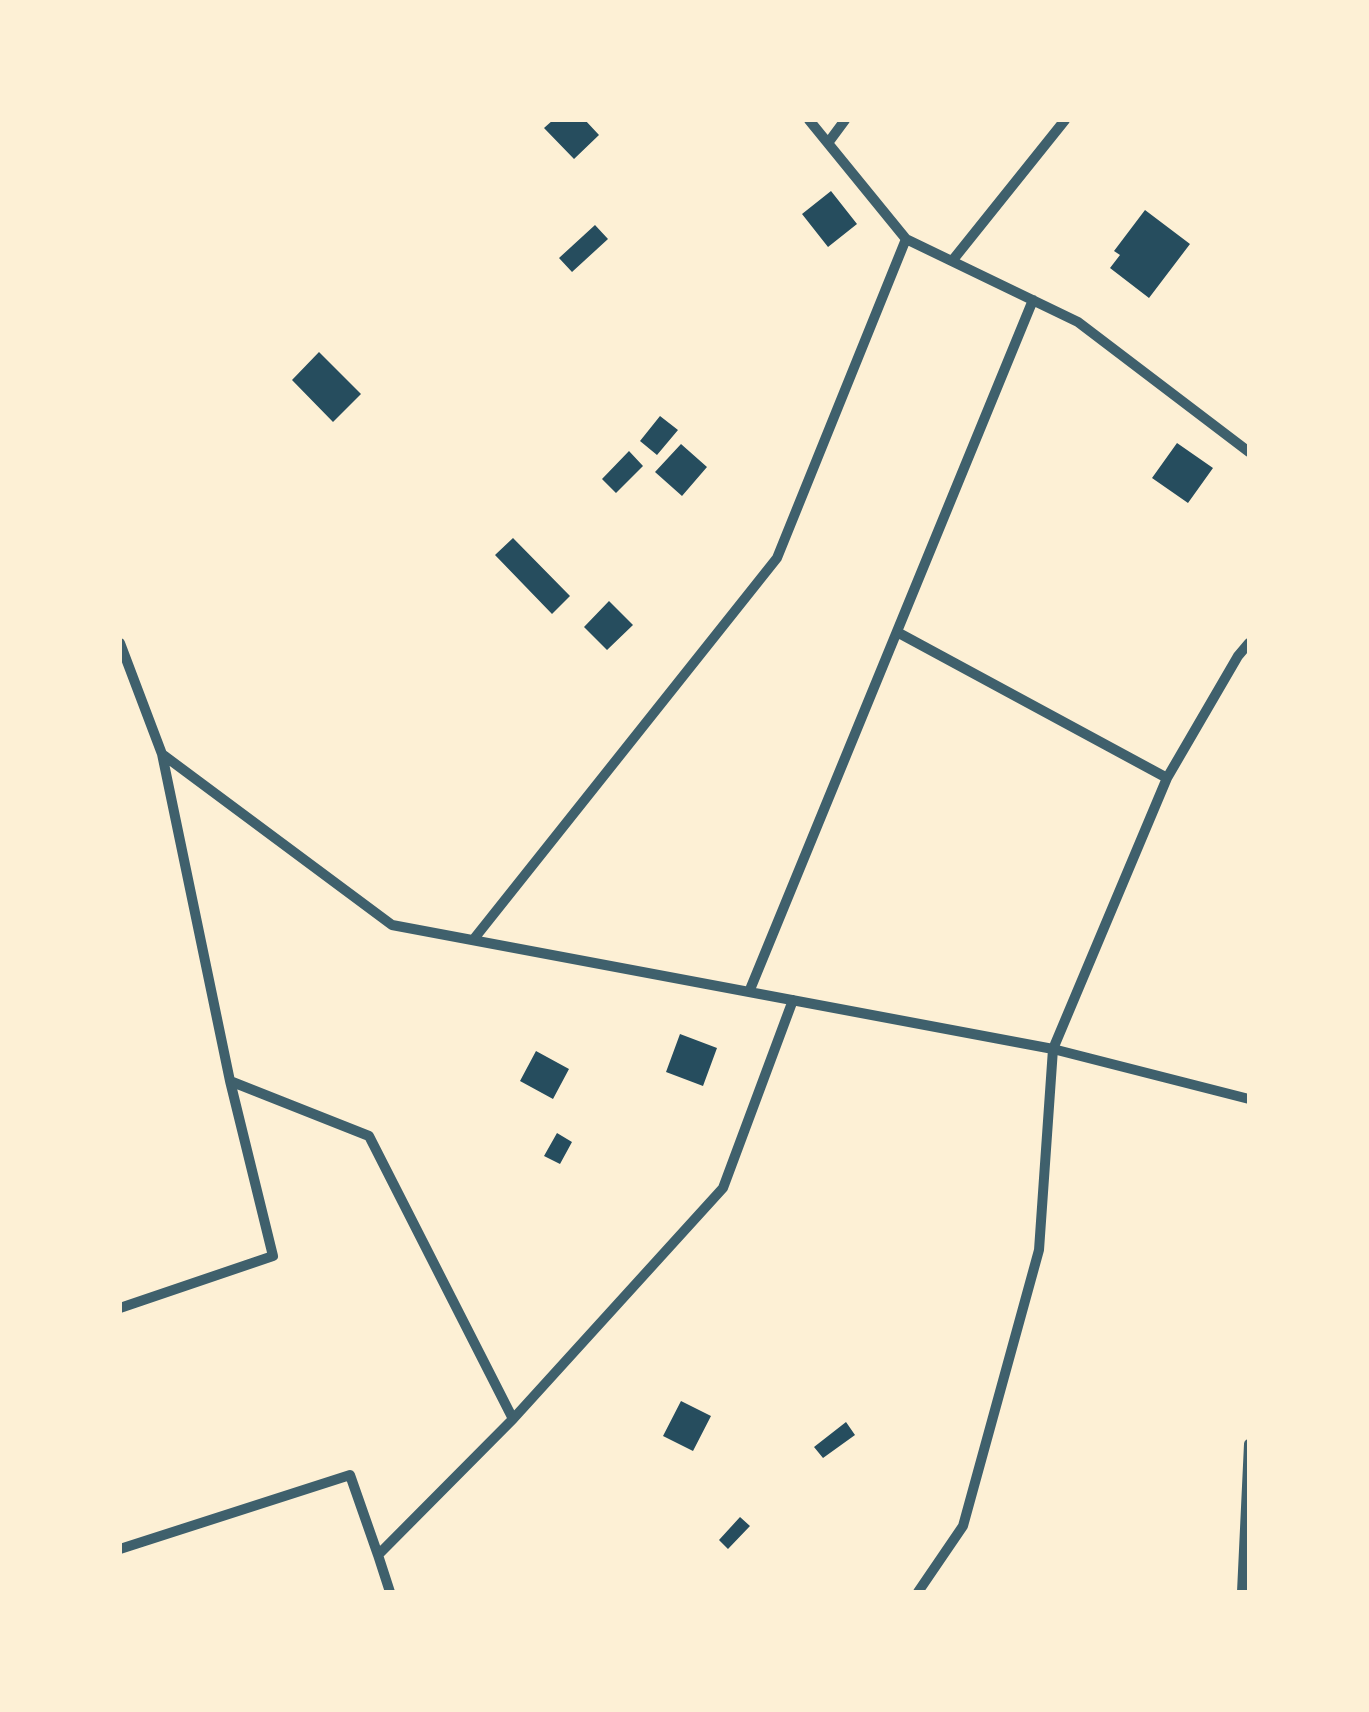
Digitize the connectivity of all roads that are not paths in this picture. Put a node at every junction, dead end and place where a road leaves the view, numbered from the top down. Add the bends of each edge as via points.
1 (809, 120) edge
2 (845, 120) edge
3 (1065, 120) edge
4 (828, 143) junction
5 (906, 239) junction
6 (952, 261) junction
7 (1033, 300) junction
8 (1249, 452) edge
9 (897, 632) junction
10 (120, 643) edge
11 (1249, 643) edge
12 (162, 754) junction
13 (1167, 778) junction
14 (472, 940) junction
15 (749, 992) junction
16 (793, 1000) junction
17 (1053, 1049) junction
18 (230, 1081) junction
19 (1249, 1100) edge
20 (120, 1308) edge
21 (512, 1419) junction
22 (1249, 1444) edge
23 (120, 1550) edge
24 (378, 1555) junction
25 (390, 1592) edge
26 (918, 1592) edge
27 (1242, 1592) edge

1 - 4 street
2 - 4 street
3 - 6 street
4 - 5 street
5 - 6 street
5 - 14 street via 777,558
6 - 7 street
7 - 8 street via 1078,322
7 - 9 street
9 - 13 street
9 - 15 street
10 - 12 street
11 - 13 street
12 - 14 street via 392,925
12 - 18 street
13 - 17 street
14 - 15 street
15 - 16 street
16 - 17 street
16 - 21 street via 723,1188
17 - 19 street
17 - 26 street via 1039,1250 963,1526
18 - 20 street via 273,1256
18 - 21 street via 370,1136
21 - 24 street
22 - 27 street
23 - 24 street via 350,1475
24 - 25 street

